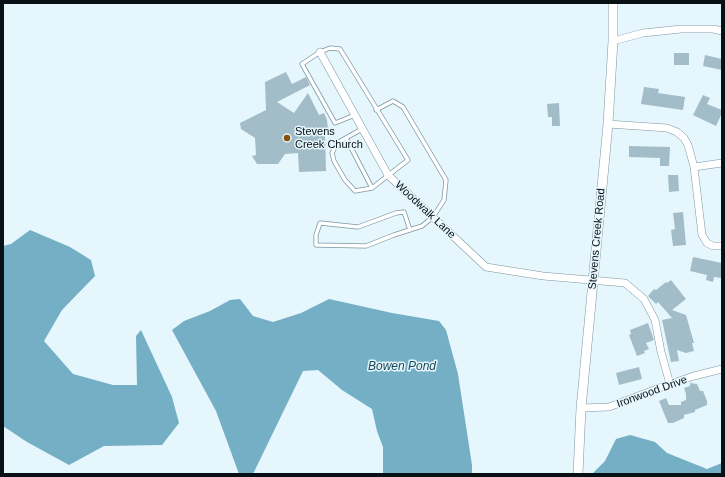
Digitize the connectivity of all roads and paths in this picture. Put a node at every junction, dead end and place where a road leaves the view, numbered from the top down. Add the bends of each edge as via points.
1 (613, 3) edge
2 (722, 31) edge
3 (613, 41) junction
4 (320, 52) junction
5 (376, 110) junction
6 (355, 115) junction
7 (608, 124) junction
8 (362, 129) junction
9 (346, 138) junction
10 (722, 163) edge
11 (694, 167) junction
12 (388, 175) junction
13 (372, 188) junction
14 (434, 217) junction
15 (410, 230) junction
16 (722, 246) edge
17 (594, 280) junction
18 (722, 369) edge
19 (670, 384) junction
20 (581, 408) junction
21 (578, 474) edge

1 - 3 street, Stevens Creek Road
2 - 3 street via 681,29 643,33
3 - 7 street, Stevens Creek Road
4 - 5 lane via 330,48 340,49
4 - 6 street, Woodwalk Lane
4 - 6 lane via 302,64 335,123
5 - 12 lane via 408,160
5 - 14 lane via 393,101 403,107 446,180 444,200
6 - 8 street, Woodwalk Lane
7 - 11 street via 666,128 677,132 688,145
7 - 17 street, Stevens Creek Road
8 - 9 lane
8 - 12 street, Woodwalk Lane
9 - 13 lane
9 - 13 lane via 337,143 332,153 334,161 355,191
10 - 11 street
11 - 16 street via 702,235 713,246
12 - 13 lane
12 - 14 street, Woodwalk Lane
14 - 15 lane via 422,226
14 - 17 street, Woodwalk Lane via 486,267 543,276
15 - 15 lane via 404,212 396,212 358,226 320,222 316,245 366,246
17 - 19 street, Woodwalk Lane via 625,283 644,299 655,320
17 - 20 street, Stevens Creek Road
18 - 19 street, Ironwood Drive
19 - 20 street, Ironwood Drive via 609,407
20 - 21 street, Stevens Creek Road

